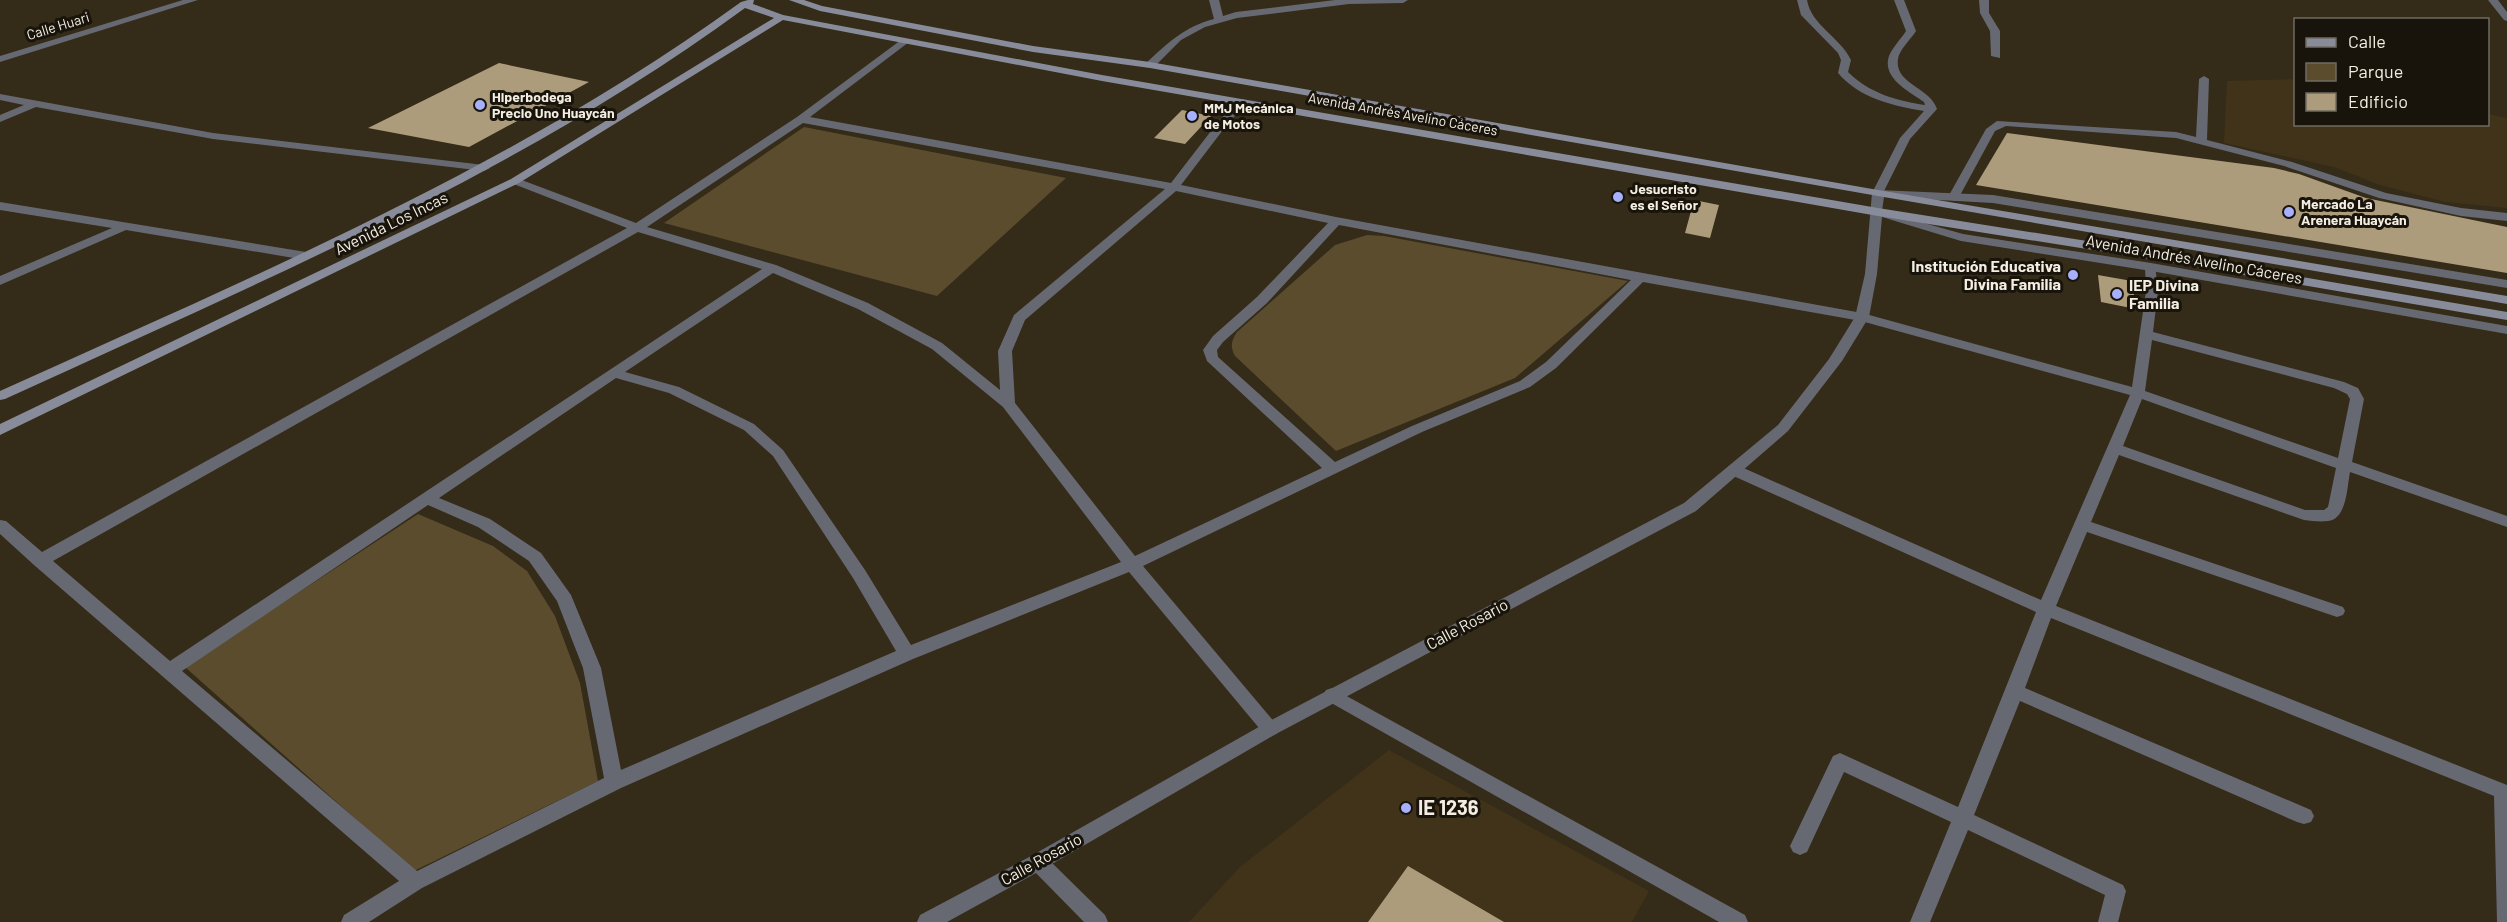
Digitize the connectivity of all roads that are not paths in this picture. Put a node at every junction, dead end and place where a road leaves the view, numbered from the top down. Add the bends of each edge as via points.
1 (193, 0) edge
2 (763, 0) edge
3 (786, 0) edge
4 (794, 0) edge
5 (1214, 0) edge
6 (1403, 0) edge
7 (1802, 0) edge
8 (1899, 0) edge
9 (1984, 0) edge
10 (2493, 0) edge
11 (744, 2) edge
12 (1317, 2) edge
13 (781, 17) junction
14 (2507, 18) edge
15 (1219, 20) junction
16 (904, 42) junction
17 (1033, 49) junction
18 (1996, 56) dead end
19 (0, 59) edge
20 (1015, 62) junction
21 (1150, 65) junction
22 (2204, 79) dead end
23 (0, 97) edge
24 (1243, 102) junction
25 (34, 104) junction
26 (1932, 109) junction
27 (0, 119) edge
28 (801, 119) junction
29 (1510, 129) junction
30 (2201, 140) junction
31 (1502, 147) junction
32 (484, 168) junction
33 (515, 181) junction
34 (1174, 187) junction
35 (1878, 193) junction
36 (1954, 197) junction
37 (0, 206) edge
38 (1878, 213) junction
39 (2507, 217) edge
40 (1336, 220) junction
41 (126, 226) junction
42 (637, 228) junction
43 (306, 256) junction
44 (2151, 267) junction
45 (772, 268) junction
46 (1640, 278) junction
47 (0, 281) edge
48 (2507, 284) edge
49 (2507, 300) edge
50 (2507, 316) edge
51 (1862, 317) junction
52 (2507, 330) edge
53 (2146, 334) junction
54 (616, 374) junction
55 (2138, 393) junction
56 (0, 396) edge
57 (1008, 404) junction
58 (0, 430) edge
59 (2114, 448) junction
60 (2345, 465) junction
61 (1333, 469) junction
62 (1734, 470) junction
63 (428, 499) junction
64 (2507, 522) edge
65 (0, 525) edge
66 (2082, 525) junction
67 (40, 561) junction
68 (1132, 564) junction
69 (2046, 609) junction
70 (2337, 611) dead end
71 (907, 654) junction
72 (168, 670) junction
73 (2015, 691) junction
74 (1332, 695) junction
75 (1270, 729) junction
76 (614, 782) junction
77 (2506, 793) edge
78 (2304, 816) dead end
79 (1963, 819) junction
80 (1800, 846) dead end
81 (1038, 862) junction
82 (415, 882) junction
83 (351, 922) edge
84 (927, 922) edge
85 (1098, 922) edge
86 (1738, 922) edge
87 (1920, 922) edge
88 (2108, 922) edge
89 (2507, 922) edge

1 - 19 street, Calle Huari
2 - 11 main road
3 - 13 main road
4 - 17 main road, Avenida Andrés Avelino Cáceres
5 - 15 street
6 - 12 street
7 - 26 street via 1804,13 1842,52 1846,60 1843,73 1851,82 1897,103
8 - 26 street via 1911,31 1893,58 1894,71 1904,84 1929,100
9 - 18 street via 1984,14 1996,34
10 - 14 street
11 - 13 main road, Avenida Andrés Avelino Cáceres
11 - 32 main road, Avenida Los Incas via 698,39
12 - 15 street
13 - 16 main road, Avenida Andrés Avelino Cáceres
13 - 33 main road, Avenida Los Incas
15 - 21 street via 1178,38
16 - 20 main road, Avenida Andrés Avelino Cáceres
16 - 28 street
17 - 20 main road
17 - 21 main road, Avenida Andrés Avelino Cáceres
20 - 24 main road, Avenida Andrés Avelino Cáceres
21 - 29 main road, Avenida Andrés Avelino Cáceres
22 - 30 street
23 - 25 street
24 - 31 main road, Avenida Andrés Avelino Cáceres
24 - 34 street
25 - 27 street
25 - 32 street via 213,136
26 - 35 street via 1905,138
28 - 34 street
28 - 42 street
29 - 31 main road
29 - 35 main road, Avenida Andrés Avelino Cáceres
30 - 36 street via 2156,133 1997,124
30 - 39 street via 2288,164 2358,189 2461,212
31 - 38 main road, Avenida Andrés Avelino Cáceres
32 - 43 main road, Avenida Los Incas
33 - 42 street
33 - 58 main road, Avenida Los Incas
34 - 40 street
34 - 57 street via 1019,318 1005,351
35 - 36 street, Avenida Andrés Avelino Cáceres
35 - 38 street, Calle Rosario
35 - 49 main road, Avenida Andrés Avelino Cáceres
36 - 48 street, Avenida Andrés Avelino Cáceres via 1993,199
37 - 41 street
38 - 44 street, Avenida Andrés Avelino Cáceres via 1960,237
38 - 50 main road, Avenida Andrés Avelino Cáceres
38 - 51 street, Calle Rosario
40 - 46 street
40 - 61 street via 1210,350 1212,358
41 - 43 street
41 - 47 street
42 - 45 street
42 - 67 street
43 - 56 main road, Avenida Los Incas
44 - 52 street, Avenida Andrés Avelino Cáceres
44 - 53 street
45 - 54 street
45 - 57 street via 863,306 936,346
46 - 51 street
46 - 61 street via 1551,365 1525,384
51 - 55 street
51 - 62 street, Calle Rosario via 1835,361 1783,429
53 - 55 street
53 - 60 street via 2353,391 2357,399
54 - 63 street
54 - 71 street via 674,390 749,427 778,453
55 - 59 street
55 - 60 street
57 - 68 street
59 - 60 street via 2304,515 2328,516 2335,509
59 - 66 street
60 - 64 street
61 - 68 street
62 - 69 street
62 - 74 street, Calle Rosario via 1690,507
63 - 72 street
63 - 76 street via 484,523 535,557 565,599 592,668
65 - 67 street
66 - 69 street
66 - 70 street
67 - 72 street
68 - 71 street
68 - 75 street
69 - 73 street
69 - 77 street
71 - 76 street
72 - 82 street
73 - 78 street
73 - 79 street
74 - 75 street, Calle Rosario
74 - 86 street
75 - 81 street, Calle Rosario
76 - 82 street
77 - 89 street
79 - 80 street via 1840,761
79 - 87 street
79 - 88 street via 2116,891
81 - 84 street, Calle Rosario
81 - 85 street
82 - 83 street

